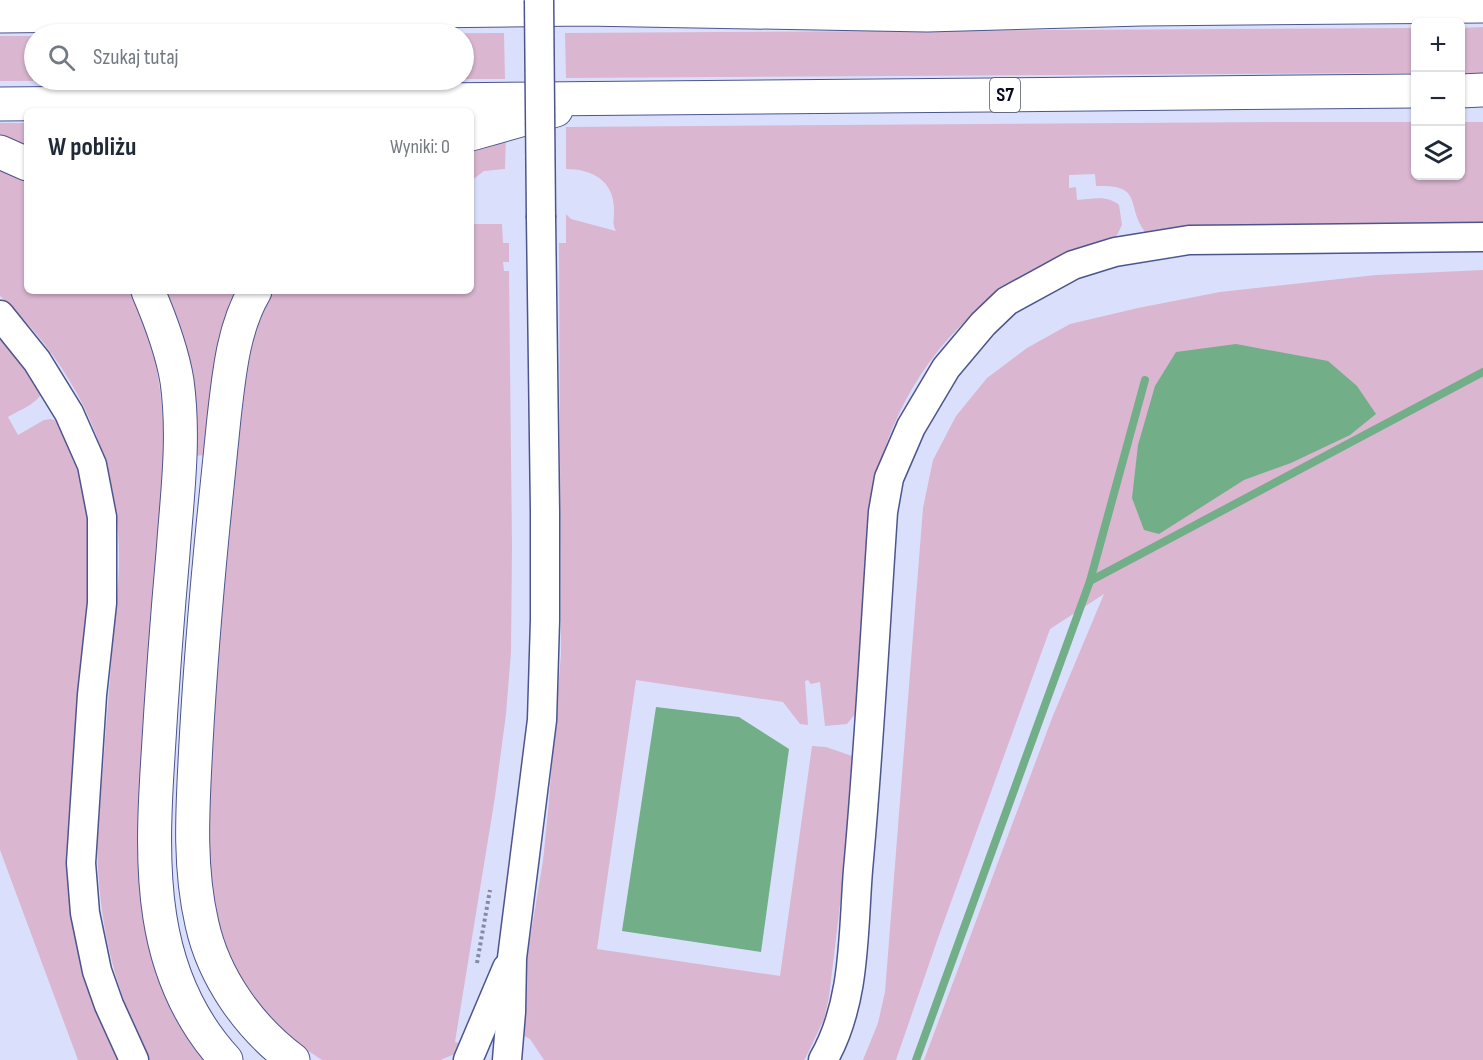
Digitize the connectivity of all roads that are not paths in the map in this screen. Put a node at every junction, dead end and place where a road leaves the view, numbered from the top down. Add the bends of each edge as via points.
1 (539, 0) edge
2 (593, 5) edge
3 (1132, 5) edge
4 (1483, 6) edge
5 (0, 16) edge
6 (1483, 90) edge
7 (1411, 91) edge
8 (1465, 91) edge
9 (595, 99) junction
10 (0, 104) edge
11 (474, 133) edge
12 (0, 152) edge
13 (24, 163) edge
14 (1483, 237) edge
15 (149, 294) edge
16 (254, 294) edge
17 (0, 315) edge
18 (512, 958) junction
19 (134, 1060) edge
20 (226, 1060) edge
21 (293, 1060) edge
22 (468, 1060) edge
23 (507, 1060) edge
24 (823, 1060) edge

1 - 18 street, bridge via 545,511 542,720
2 - 3 highway via 927,15
2 - 5 highway
3 - 4 highway
6 - 8 highway
7 - 9 highway, S7
9 - 10 highway, S7
9 - 11 highway
12 - 13 highway
14 - 24 street via 1189,240 1115,252 1073,265 1007,301 946,368 911,427 889,478 883,512 852,954 841,1022
15 - 20 highway via 176,380 182,445 154,827 156,894 169,962 196,1019
16 - 21 highway via 238,332 228,386 202,646 192,825 196,893 212,952 228,988 245,1013 275,1047
17 - 19 street via 37,361 69,413 92,465 102,518 102,603 81,863 85,913 97,971
18 - 22 street
18 - 23 street

